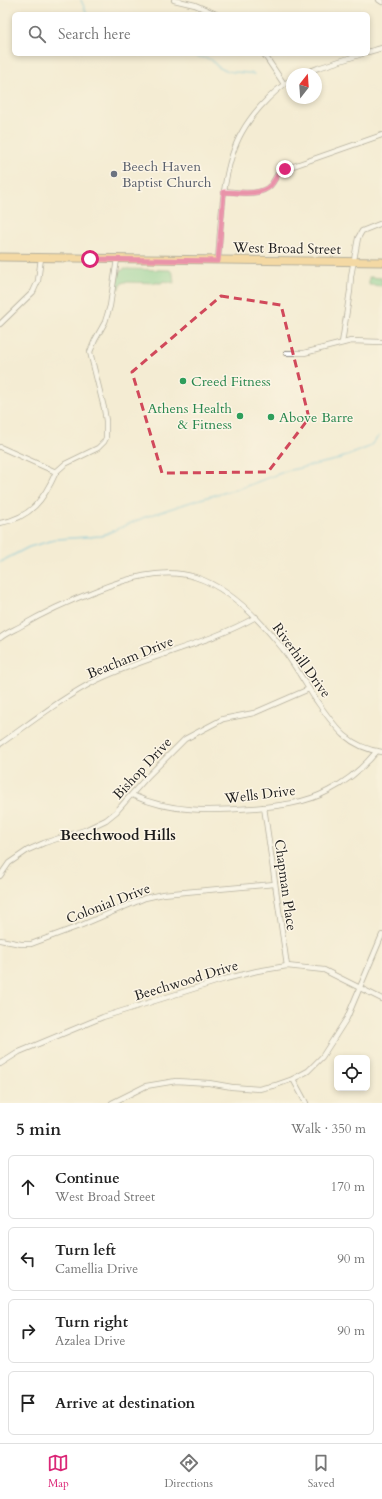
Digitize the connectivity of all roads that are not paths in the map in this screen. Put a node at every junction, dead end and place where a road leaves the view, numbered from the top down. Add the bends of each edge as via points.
1 (174, 0) edge
2 (379, 0) edge
3 (382, 2) edge
4 (211, 12) edge
5 (382, 48) edge
6 (370, 51) edge
7 (265, 56) edge
8 (356, 56) edge
9 (318, 68) edge
10 (284, 84) joint
11 (382, 135) edge
12 (224, 192) junction
13 (382, 223) edge
14 (41, 258) junction
15 (1, 259) edge
16 (117, 260) junction
17 (218, 261) junction
18 (353, 262) junction
19 (382, 262) edge
20 (0, 324) edge
21 (382, 342) edge
22 (342, 343) junction
23 (287, 353) dead end
24 (0, 447) edge
25 (56, 472) junction
26 (0, 523) edge
27 (256, 618) junction
28 (0, 638) edge
29 (309, 689) junction
30 (0, 744) edge
31 (379, 752) edge
32 (132, 795) junction
33 (264, 807) junction
34 (0, 876) edge
35 (275, 884) junction
36 (382, 935) edge
37 (0, 940) edge
38 (287, 966) junction
39 (360, 989) junction
40 (382, 999) edge
41 (0, 1064) edge
42 (293, 1079) junction
43 (112, 1103) edge
44 (306, 1103) edge

1 - 4 street
2 - 3 street
5 - 6 street
7 - 10 street
8 - 9 street
10 - 12 street via 269,97 241,132 230,159
11 - 12 street via 282,170 271,185 259,191
12 - 17 street
13 - 18 street via 360,234
14 - 15 main road, West Broad Street
14 - 16 main road, West Broad Street
14 - 20 street via 38,280 33,292
16 - 17 main road, West Broad Street
16 - 25 street via 110,306 90,352 104,408 106,438 98,448 65,464
17 - 18 main road, West Broad Street
18 - 19 main road, West Broad Street
18 - 22 street
21 - 22 street
22 - 23 street via 304,353
24 - 25 street
25 - 26 street via 37,505 12,521
27 - 28 street, Riverhill Drive via 226,592 209,583 179,574 159,574 132,578 97,590 43,613
27 - 29 street, Riverhill Drive via 284,650
27 - 30 street, Beacham Drive via 205,641 131,665 96,680
29 - 31 street, Riverhill Drive via 344,736 363,747
29 - 32 street, Bishop Drive via 254,713 223,719 185,739
31 - 33 street, Wells Drive via 352,777 327,792 289,804
32 - 33 street, Wells Drive via 168,807 194,810
32 - 34 street, Bishop Drive via 106,820 28,850 9,863
33 - 35 street, Chapman Place
35 - 37 street, Colonial Drive via 163,894 145,898 31,944
35 - 38 street, Chapman Place
36 - 39 street
38 - 39 street, Beechwood Drive via 324,970
38 - 41 street, Beechwood Drive via 225,979 103,1018 19,1052
39 - 40 street, Beechwood Drive
39 - 42 street via 347,1018 322,1057 308,1071
42 - 43 street via 259,1089 176,1081 146,1086
42 - 44 street

